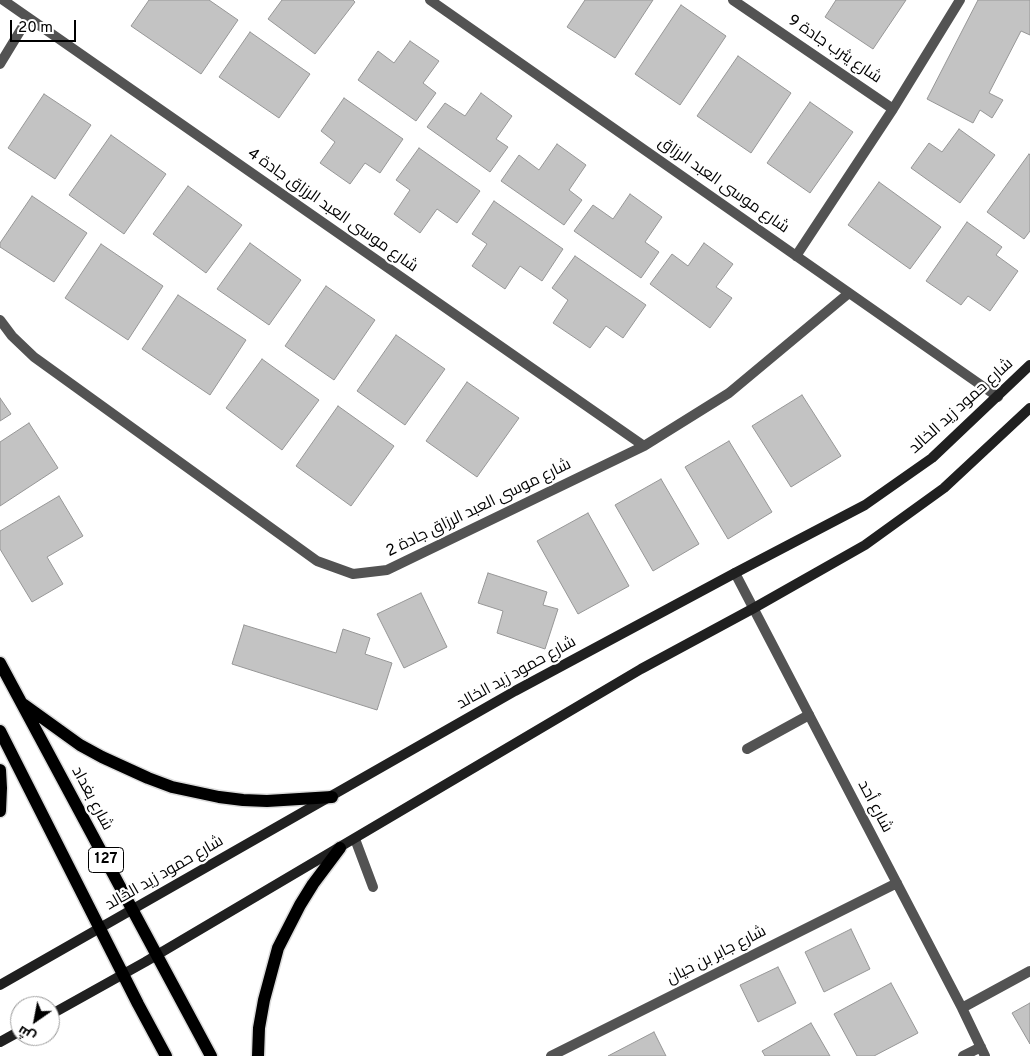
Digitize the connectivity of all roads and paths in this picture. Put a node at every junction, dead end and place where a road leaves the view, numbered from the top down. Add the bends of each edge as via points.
1 (3, 0) edge
2 (430, 0) edge
3 (733, 0) edge
4 (960, 0) edge
5 (28, 18) junction
6 (0, 64) edge
7 (892, 109) junction
8 (796, 256) junction
9 (849, 293) junction
10 (0, 320) edge
11 (1030, 365) edge
12 (998, 397) junction
13 (1030, 408) edge
14 (644, 446) junction
15 (735, 573) junction
16 (754, 608) junction
17 (0, 663) edge
18 (21, 702) junction
19 (809, 715) junction
20 (0, 731) edge
21 (747, 749) dead end
22 (0, 770) edge
23 (332, 797) junction
24 (0, 811) edge
25 (355, 839) junction
26 (340, 848) junction
27 (897, 883) junction
28 (373, 887) dead end
29 (133, 910) junction
30 (100, 929) junction
31 (158, 954) junction
32 (1030, 971) edge
33 (123, 974) junction
34 (0, 985) edge
35 (962, 1008) junction
36 (60, 1009) edge
37 (983, 1052) edge
38 (166, 1056) edge
39 (212, 1056) edge
40 (258, 1056) edge
41 (552, 1056) edge
42 (964, 1056) edge

1 - 5 street, شارع موسى العبد الرزاق جادة 4
2 - 8 street, شارع موسى العبد الرزاق
3 - 7 street, شارع يثرب جادة 9
4 - 7 street
5 - 6 street
5 - 14 street, شارع موسى العبد الرزاق جادة 4
7 - 8 street
8 - 9 street, شارع موسى العبد الرزاق
9 - 12 street, شارع موسى العبد الرزاق
9 - 14 street, شارع موسى العبد الرزاق جادة 2 via 729,393
10 - 14 street, شارع موسى العبد الرزاق جادة 2 via 12,336 42,363 317,561 353,574 388,570
11 - 12 main road, شارع حمود زيد الخالد
12 - 15 main road, شارع حمود زيد الخالد via 932,458 865,505
13 - 16 main road via 944,488 865,545
15 - 16 street, شارع أحد
15 - 23 main road, شارع حمود زيد الخالد via 515,691
16 - 19 street, شارع أحد
16 - 25 main road via 641,669
17 - 18 main road, شارع بغداد / 127
18 - 23 main road via 102,757 172,787 243,800
18 - 29 main road, شارع بغداد / 127
19 - 21 street
19 - 27 street, شارع أحد
20 - 30 main road, 127
22 - 24 main road
23 - 29 main road, شارع حمود زيد الخالد
25 - 26 main road
25 - 28 street
26 - 31 main road
26 - 40 main road via 300,904 278,948 264,1000
27 - 35 street, شارع أحد
27 - 41 street, شارع جابر بن حيان
29 - 30 main road, شارع حمود زيد الخالد
29 - 31 main road, شارع بغداد / 127
30 - 33 main road, 127
30 - 34 main road, شارع حمود زيد الخالد
31 - 33 main road
31 - 39 main road, شارع بغداد / 127
32 - 35 street
33 - 36 main road
33 - 38 main road, 127
35 - 37 street, شارع أحد
37 - 42 street

